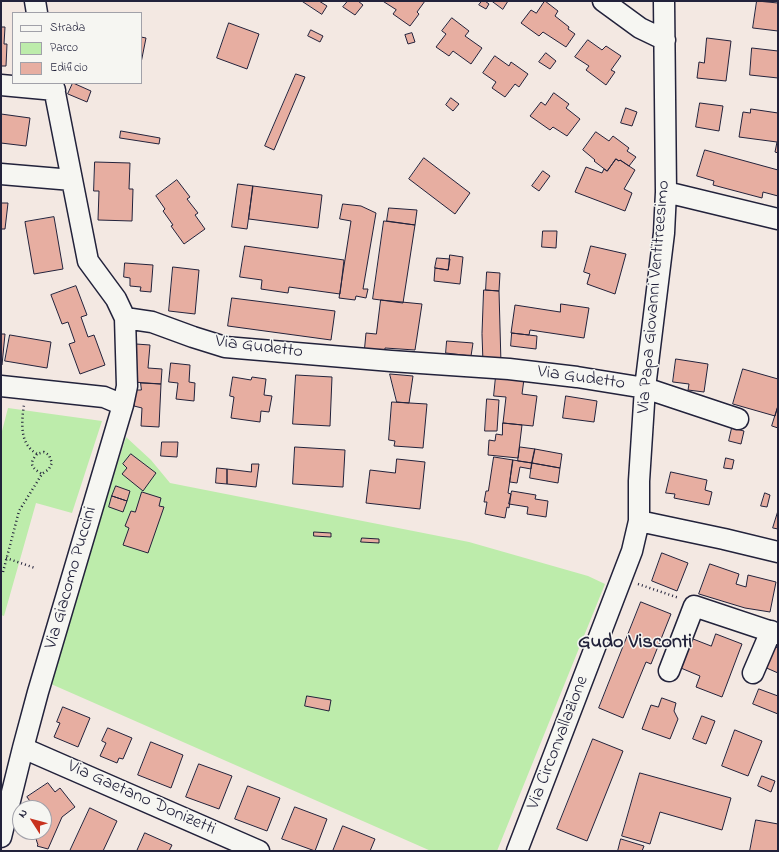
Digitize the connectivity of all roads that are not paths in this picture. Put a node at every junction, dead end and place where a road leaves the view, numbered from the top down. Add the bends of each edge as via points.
1 (35, 1) edge
2 (603, 1) edge
3 (664, 1) edge
4 (38, 12) edge
5 (665, 40) junction
6 (1, 85) edge
7 (54, 87) edge
8 (1, 174) edge
9 (72, 180) junction
10 (666, 192) junction
11 (778, 219) edge
12 (125, 318) junction
13 (1, 386) edge
14 (646, 388) junction
15 (123, 405) junction
16 (738, 419) dead end
17 (639, 521) junction
18 (778, 552) edge
19 (774, 633) edge
20 (669, 671) dead end
21 (753, 673) dead end
22 (23, 748) junction
23 (1, 837) edge
24 (259, 851) edge
25 (517, 851) edge

1 - 4 street
2 - 5 street via 640,28
3 - 5 street, Via Papa Giovanni Ventitreesimo
5 - 10 street, Via Papa Giovanni Ventitreesimo
6 - 7 street
7 - 9 street
8 - 9 street
9 - 12 street via 88,261 116,299
10 - 11 street
10 - 14 street, Via Papa Giovanni Ventitreesimo via 664,233
12 - 14 street, Via Gudetto via 152,322 225,347 508,369
12 - 15 street, Via Giacomo Puccini via 127,386
13 - 15 street via 104,397
14 - 16 street, Via Gudetto
14 - 17 street, Via Papa Giovanni Ventitreesimo via 639,481
15 - 22 street, Via Giacomo Puccini
17 - 18 street
17 - 25 street, Via Circonvallazione via 632,552
19 - 20 street via 694,606
19 - 21 street
22 - 23 street, Via Giacomo Puccini
22 - 24 street, Via Gaetano Donizetti

